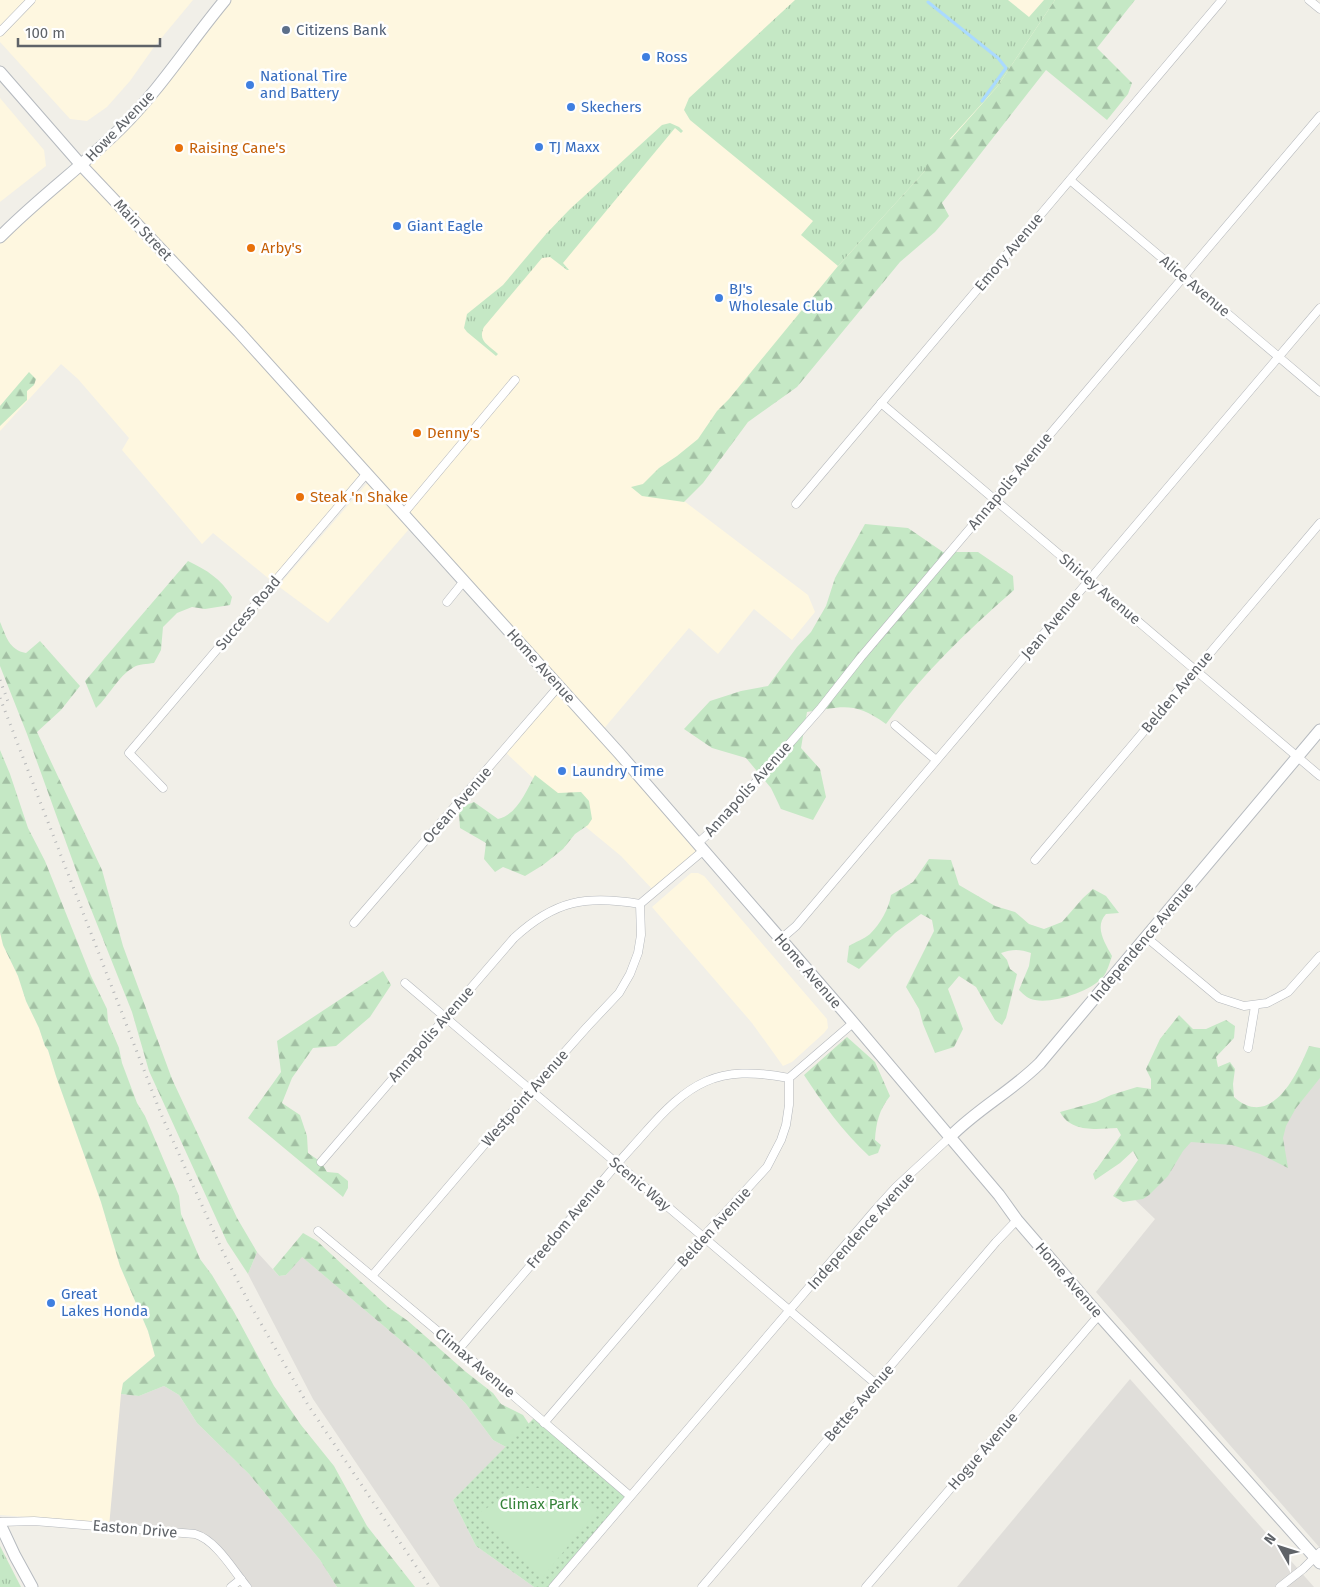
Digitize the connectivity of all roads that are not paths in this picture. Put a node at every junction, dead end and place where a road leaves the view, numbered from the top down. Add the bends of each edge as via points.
1 (31, 0) edge
2 (226, 0) edge
3 (1222, 0) edge
4 (1309, 0) edge
5 (1320, 9) edge
6 (0, 32) edge
7 (0, 72) edge
8 (1320, 116) edge
9 (82, 166) junction
10 (1070, 180) junction
11 (0, 237) edge
12 (1184, 276) junction
13 (1320, 308) edge
14 (1279, 357) junction
15 (515, 380) dead end
16 (288, 386) joint
17 (1320, 392) edge
18 (881, 402) junction
19 (367, 473) junction
20 (995, 500) junction
21 (796, 504) dead end
22 (403, 514) junction
23 (1320, 523) edge
24 (1089, 580) junction
25 (464, 581) junction
26 (447, 602) dead end
27 (1196, 670) junction
28 (559, 686) junction
29 (895, 725) dead end
30 (1320, 730) edge
31 (1298, 757) junction
32 (936, 760) junction
33 (1320, 776) edge
34 (163, 788) dead end
35 (701, 847) junction
36 (1035, 860) dead end
37 (640, 904) junction
38 (354, 923) dead end
39 (1146, 937) junction
40 (781, 939) junction
41 (1320, 956) edge
42 (405, 983) dead end
43 (1255, 1006) junction
44 (446, 1017) junction
45 (853, 1022) junction
46 (1248, 1048) dead end
47 (789, 1078) junction
48 (531, 1090) junction
49 (950, 1137) junction
50 (321, 1162) dead end
51 (616, 1163) junction
52 (1018, 1220) junction
53 (318, 1231) dead end
54 (703, 1237) junction
55 (372, 1276) junction
56 (788, 1310) junction
57 (1099, 1315) junction
58 (459, 1349) junction
59 (876, 1384) junction
60 (544, 1423) junction
61 (630, 1496) junction
62 (0, 1523) edge
63 (1318, 1557) edge
64 (241, 1579) junction
65 (32, 1587) edge
66 (231, 1587) edge
67 (247, 1587) edge
68 (552, 1587) edge
69 (702, 1587) edge
70 (866, 1587) edge
71 (1280, 1587) edge

1 - 6 street
2 - 9 street, Howe Avenue via 145,102
3 - 10 street, Emory Avenue
4 - 5 street
7 - 9 street, Main Street
8 - 12 street, Annapolis Avenue
9 - 11 street, Howe Avenue
9 - 16 street, Main Street
10 - 12 street, Alice Avenue
10 - 18 street, Emory Avenue
12 - 14 street, Alice Avenue
12 - 20 street, Annapolis Avenue
13 - 14 street, Jean Avenue
14 - 17 street, Alice Avenue
14 - 24 street, Jean Avenue
15 - 22 street
16 - 19 street, Home Avenue
18 - 20 street, Shirley Avenue
18 - 21 street, Emory Avenue
19 - 22 street, Home Avenue
19 - 34 street, Success Road via 130,753
20 - 24 street, Shirley Avenue
20 - 35 street, Annapolis Avenue
22 - 25 street, Home Avenue
23 - 27 street, Belden Avenue
24 - 27 street, Shirley Avenue
24 - 32 street, Jean Avenue
25 - 26 street
25 - 28 street, Home Avenue
27 - 31 street, Shirley Avenue
27 - 36 street, Belden Avenue
28 - 35 street, Home Avenue
28 - 38 street, Ocean Avenue
29 - 32 street
30 - 31 street, Independence Avenue
31 - 33 street, Shirley Avenue
31 - 39 street, Independence Avenue
32 - 40 street, Jean Avenue via 796,926
35 - 37 street, Annapolis Avenue
35 - 40 street, Home Avenue
37 - 44 street, Annapolis Avenue via 584,900 546,913 514,938
37 - 48 street, Westpoint Avenue via 639,945 626,983
39 - 43 street via 1219,998
39 - 49 street, Independence Avenue via 1040,1064
40 - 45 street, Home Avenue
41 - 43 street via 1288,992
42 - 44 street, Scenic Way
43 - 46 street
44 - 48 street, Scenic Way
44 - 50 street, Annapolis Avenue
45 - 47 street
45 - 49 street, Home Avenue
47 - 51 street, Freedom Avenue via 744,1073 724,1075 697,1085 672,1102
47 - 54 street, Belden Avenue via 786,1125 775,1154 758,1178
48 - 51 street, Scenic Way
48 - 55 street, Westpoint Avenue
49 - 52 street, Home Avenue
49 - 56 street, Independence Avenue via 896,1188
51 - 54 street, Scenic Way
51 - 58 street, Freedom Avenue
52 - 57 street, Home Avenue
52 - 59 street, Bettes Avenue
53 - 55 street, Climax Avenue
54 - 56 street, Scenic Way
54 - 60 street, Belden Avenue
55 - 58 street, Climax Avenue
56 - 59 street, Scenic Way
56 - 61 street, Independence Avenue
57 - 63 street, Home Avenue
57 - 70 street, Hogue Avenue
58 - 60 street, Climax Avenue
59 - 69 street, Bettes Avenue
60 - 61 street, Climax Avenue
61 - 68 street, Independence Avenue
62 - 64 street, Easton Drive via 34,1521 195,1534 209,1541
62 - 65 street
63 - 71 street
64 - 66 street
64 - 67 street, Easton Drive

